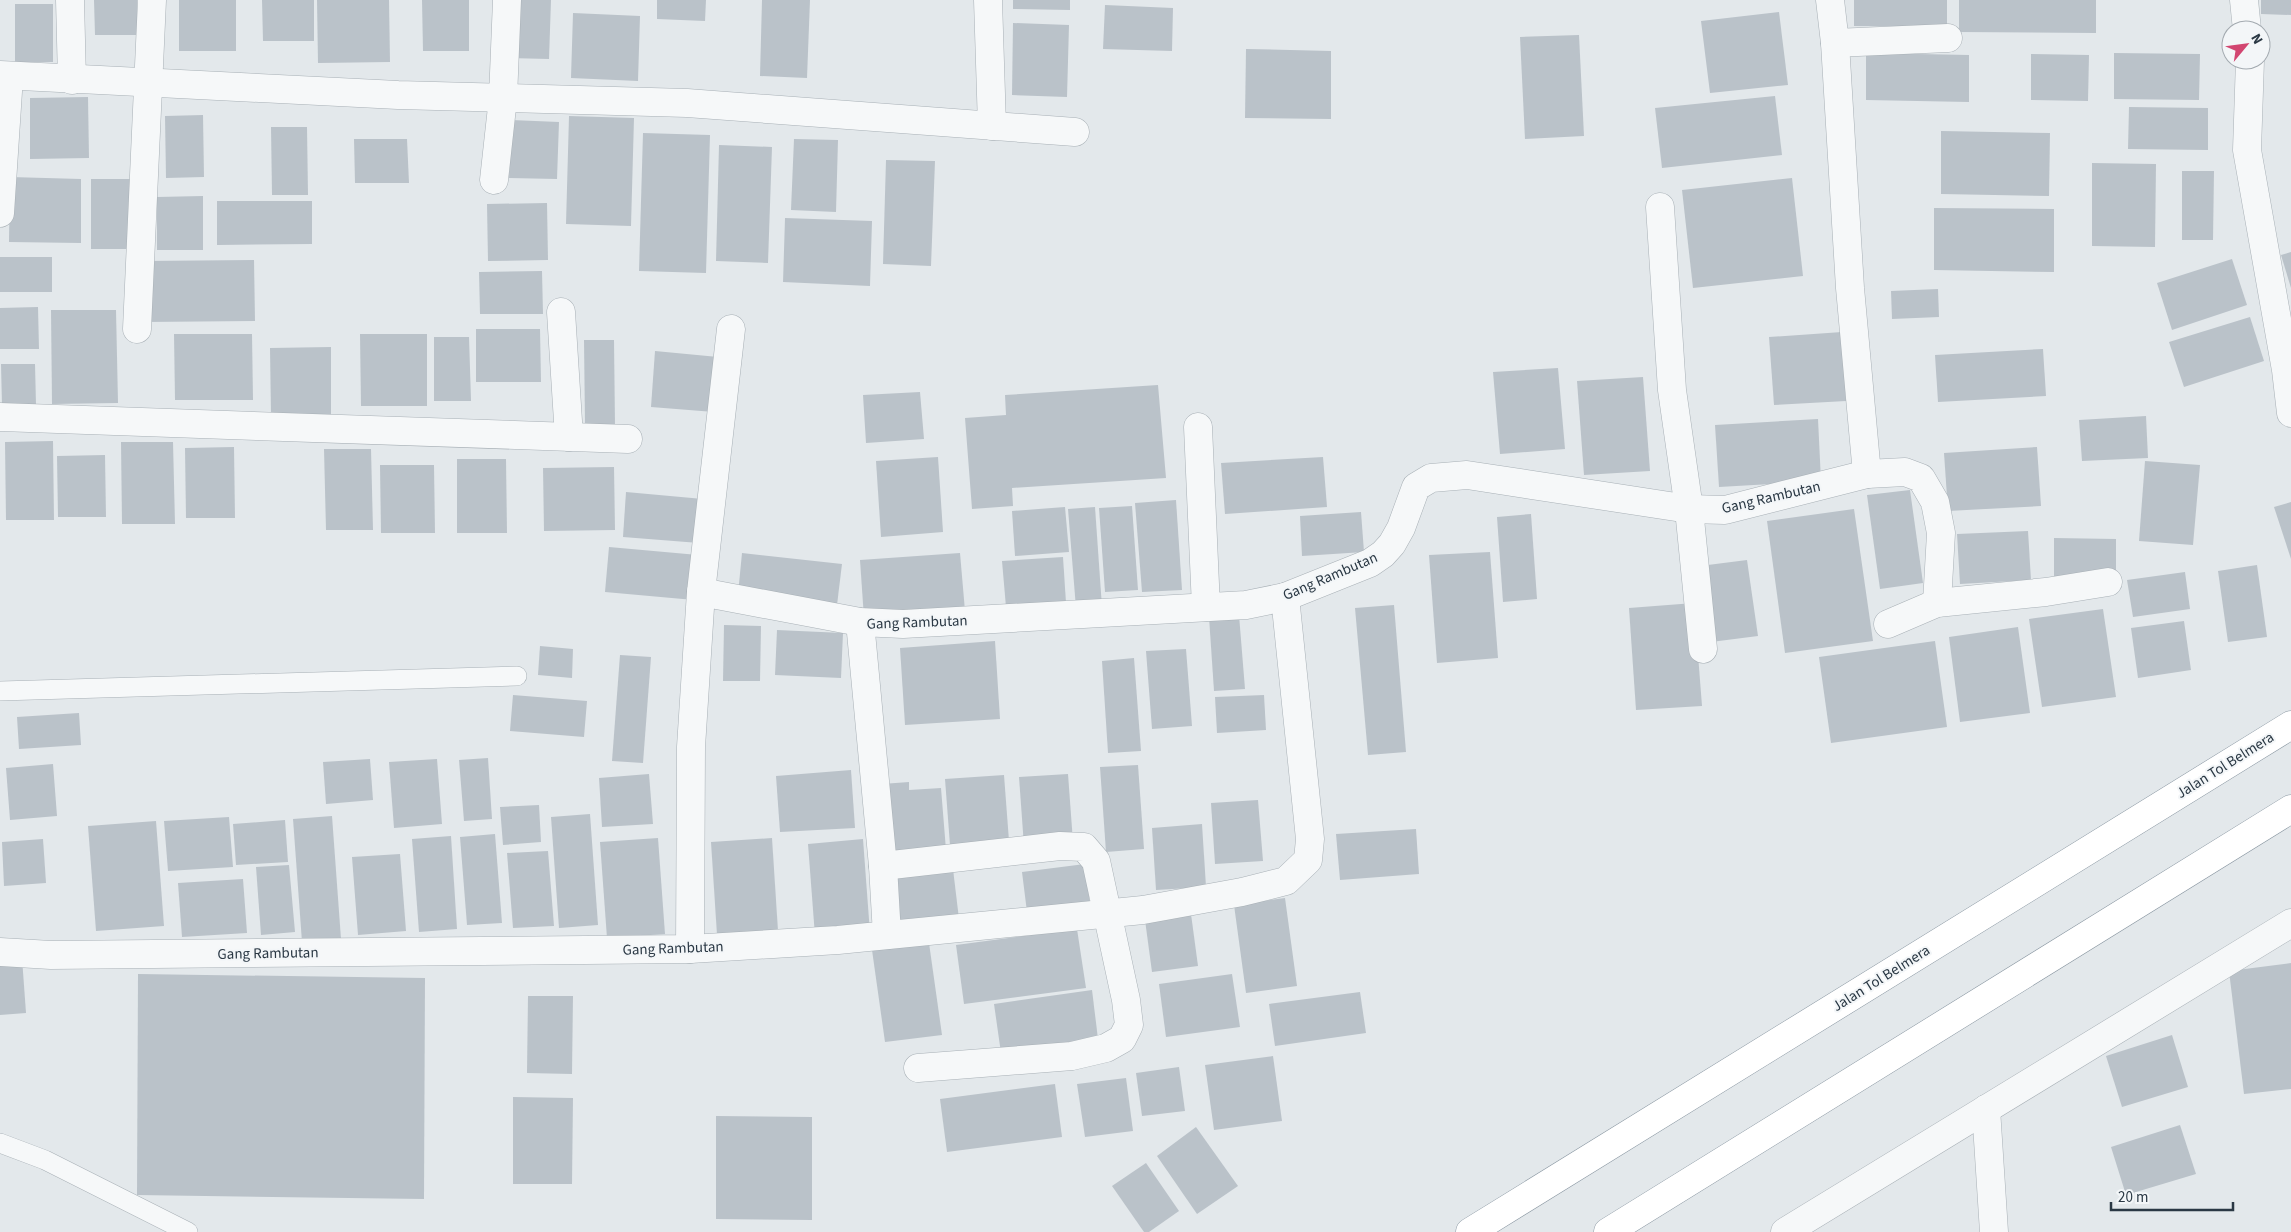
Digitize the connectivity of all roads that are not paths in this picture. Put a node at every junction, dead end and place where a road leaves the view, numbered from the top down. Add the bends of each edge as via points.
1 (70, 0) edge
2 (152, 0) edge
3 (507, 0) edge
4 (988, 0) edge
5 (1830, 0) edge
6 (2244, 0) edge
7 (2246, 20) edge
8 (1948, 38) dead end
9 (1835, 43) junction
10 (2250, 70) edge
11 (5, 76) edge
12 (72, 80) junction
13 (150, 84) junction
14 (503, 98) junction
15 (992, 126) junction
16 (1075, 132) dead end
17 (494, 180) dead end
18 (1660, 207) dead end
19 (0, 213) edge
20 (561, 312) dead end
21 (137, 329) dead end
22 (731, 330) dead end
23 (2291, 413) edge
24 (0, 417) edge
25 (1198, 427) dead end
26 (569, 437) junction
27 (628, 439) dead end
28 (1868, 474) junction
29 (1690, 509) junction
30 (2108, 582) dead end
31 (700, 592) junction
32 (1285, 597) junction
33 (1937, 603) junction
34 (1206, 607) junction
35 (860, 622) junction
36 (1888, 624) dead end
37 (1703, 649) dead end
38 (517, 676) dead end
39 (0, 691) edge
40 (2291, 725) edge
41 (2291, 809) edge
42 (883, 866) junction
43 (1106, 914) junction
44 (2291, 923) edge
45 (888, 935) junction
46 (690, 948) junction
47 (0, 952) edge
48 (918, 1068) dead end
49 (1986, 1109) junction
50 (0, 1144) edge
51 (188, 1232) edge
52 (1470, 1232) edge
53 (1608, 1232) edge
54 (1785, 1232) edge
55 (1994, 1232) edge

1 - 12 street
2 - 13 street
3 - 14 street
4 - 15 street
5 - 9 street
6 - 7 street
8 - 9 street
9 - 28 street via 1850,288
10 - 23 street via 2248,150
11 - 12 street
11 - 19 street
12 - 13 street
13 - 14 street
13 - 21 street
14 - 15 street via 687,103
14 - 17 street
15 - 16 street
18 - 29 street via 1672,390
20 - 26 street
22 - 31 street
24 - 26 street
25 - 34 street
26 - 27 street
28 - 29 street, Gang Rambutan via 1725,510
28 - 33 street, Gang Rambutan via 1905,472 1921,478 1935,502 1941,533
29 - 32 street, Gang Rambutan via 1467,475 1432,478 1416,487 1401,528 1383,554 1370,563
29 - 37 street
30 - 33 street
31 - 35 street
31 - 46 street via 691,747
32 - 34 street, Gang Rambutan via 1246,605
32 - 43 street via 1310,839 1308,860 1286,881 1161,907
33 - 36 street
34 - 35 street, Gang Rambutan via 903,624
35 - 42 street, Gang Rambutan
38 - 39 lane
40 - 52 highway, Jalan Tol Belmera
41 - 53 highway
42 - 43 street via 1084,846 1096,861
42 - 45 street, Gang Rambutan
43 - 45 street
43 - 48 street via 1126,1000 1129,1024 1122,1039 1106,1048 1072,1056
44 - 49 street
45 - 46 street, Gang Rambutan
46 - 47 street, Gang Rambutan via 50,955
49 - 54 street
49 - 55 street
50 - 51 lane via 45,1160

